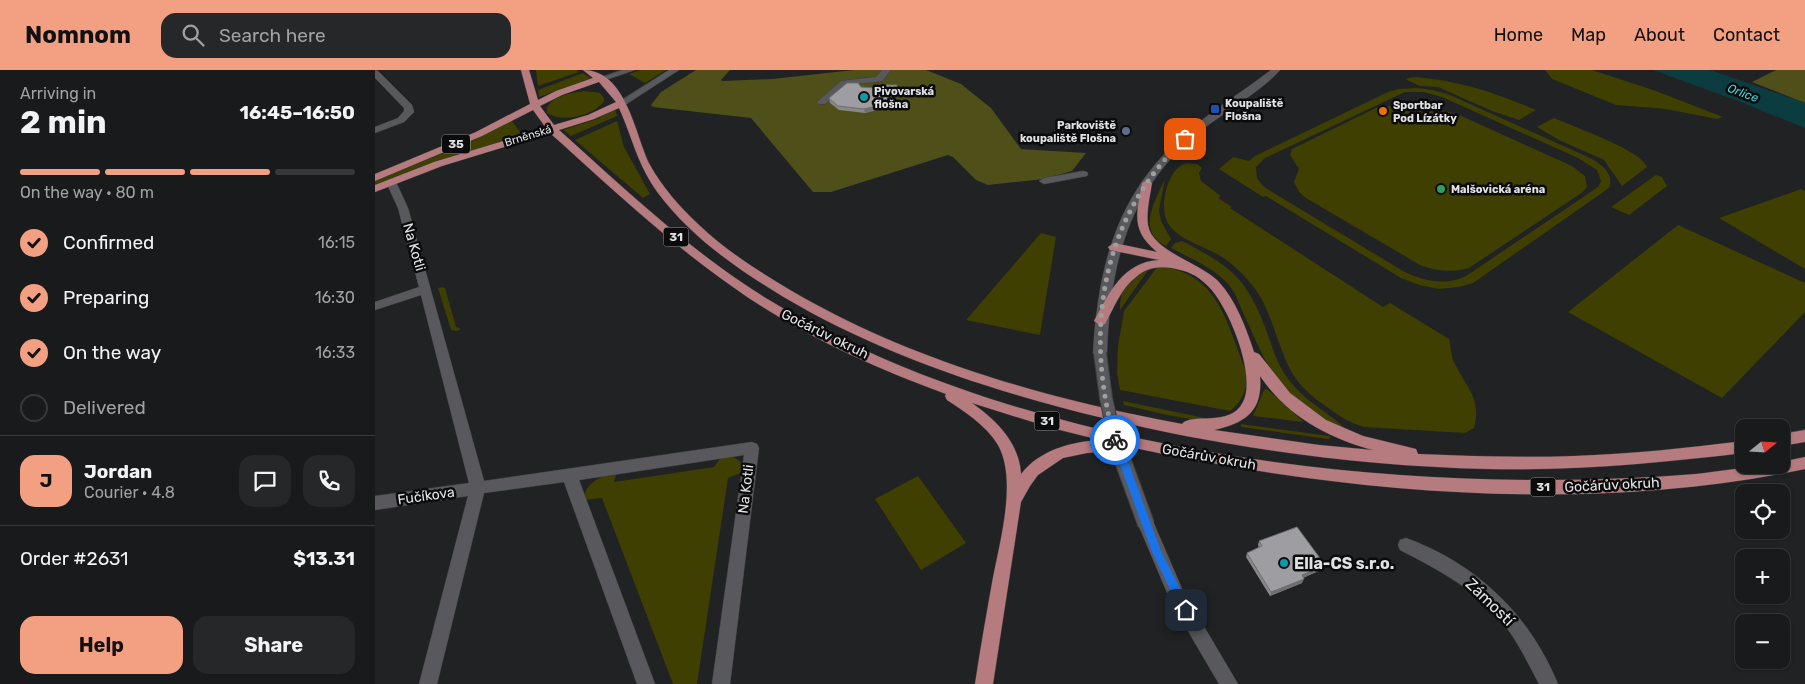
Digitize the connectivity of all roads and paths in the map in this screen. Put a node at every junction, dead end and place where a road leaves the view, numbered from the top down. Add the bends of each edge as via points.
1 (525, 70) edge
2 (587, 70) edge
3 (631, 70) edge
4 (675, 70) edge
5 (887, 70) edge
6 (1276, 70) edge
7 (375, 73) edge
8 (600, 79) junction
9 (822, 102) dead end
10 (622, 103) junction
11 (534, 104) junction
12 (375, 119) edge
13 (385, 126) junction
14 (552, 129) junction
15 (375, 130) edge
16 (1083, 174) dead end
17 (375, 178) edge
18 (1044, 181) dead end
19 (391, 182) junction
20 (1147, 183) junction
21 (375, 189) edge
22 (1114, 247) junction
23 (1201, 273) junction
24 (425, 289) junction
25 (375, 306) edge
26 (1100, 321) junction
27 (1242, 335) junction
28 (933, 383) junction
29 (1136, 422) junction
30 (1805, 436) edge
31 (1790, 438) edge
32 (1735, 448) edge
33 (1164, 450) junction
34 (1465, 463) junction
35 (1805, 464) edge
36 (569, 474) junction
37 (477, 488) junction
38 (375, 504) edge
39 (1013, 510) junction
40 (1406, 545) dead end
41 (429, 684) edge
42 (645, 684) edge
43 (721, 684) edge
44 (984, 684) edge
45 (1229, 684) edge
46 (1549, 684) edge

1 - 11 main road, 31
2 - 8 main road, 31
3 - 8 street, Brněnská
4 - 10 street, Brněnská
5 - 9 street via 879,79 844,83
6 - 20 street via 1185,139
7 - 13 street via 409,107 409,112 401,120
8 - 10 main road, Gočárův okruh / 31
8 - 11 main road, Brněnská / 35
10 - 14 main road, Brněnská / 35
10 - 29 main road, Gočárův okruh / 31 via 647,167 668,196 720,250 771,284 876,339 940,365 1021,392
11 - 14 main road, Gočárův okruh / 31
11 - 17 main road, Brněnská / 35 via 479,134
12 - 13 street
13 - 15 street
14 - 19 main road, Brněnská / 35
14 - 28 main road, Gočárův okruh / 31 via 727,278 812,329
16 - 18 street
19 - 21 main road, Brněnská / 35
19 - 24 street, Na Kotli via 402,205
20 - 22 street via 1123,222
20 - 23 main road via 1143,224 1147,236 1159,248
22 - 23 main road via 1161,257
22 - 26 street
23 - 26 main road via 1164,263 1140,267 1123,281
23 - 27 main road via 1221,292
24 - 25 street
24 - 37 street, Na Kotli
26 - 45 street, bridge via 1103,391 1113,432 1145,524 1177,596
27 - 29 main road via 1252,364 1255,387 1251,403 1239,416 1212,426
27 - 34 main road via 1261,369 1285,398 1343,436 1374,446
28 - 33 main road, Gočárův okruh / 31 via 1067,426
28 - 39 main road via 978,413 1001,436 1014,474
29 - 34 main road, Gočárův okruh / 31 via 1331,454
30 - 31 main road
32 - 34 main road, Gočárův okruh / 31 via 1618,461
33 - 35 main road, Gočárův okruh / 31 via 1367,480 1469,487 1636,484 1714,478
33 - 39 main road via 1096,446 1057,454 1030,473 1018,493
36 - 37 street, Na Kotli
36 - 42 street
36 - 43 street, Na Kotli via 752,448
37 - 38 street, Fučíkova
37 - 41 street, Na Kotli
39 - 44 main road
40 - 46 street, Zámostí via 1456,571 1497,604 1525,640

